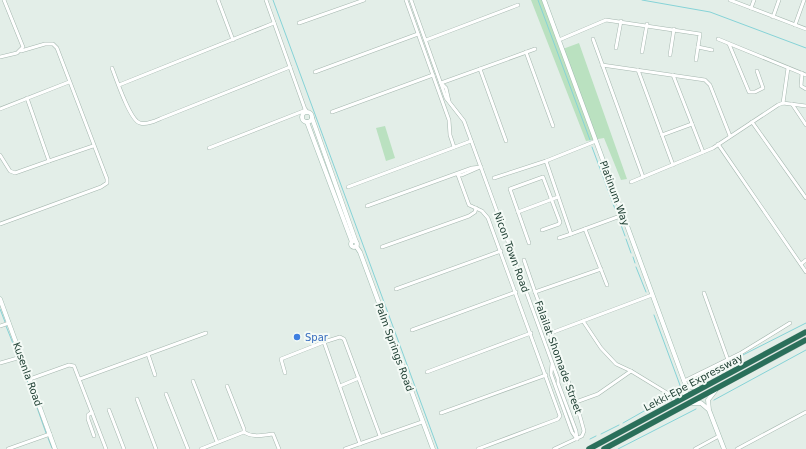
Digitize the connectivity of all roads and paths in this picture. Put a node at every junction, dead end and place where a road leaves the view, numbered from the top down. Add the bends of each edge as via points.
1 (4, 0) edge
2 (218, 0) edge
3 (266, 0) edge
4 (364, 0) edge
5 (406, 0) edge
6 (411, 0) edge
7 (544, 0) edge
8 (730, 0) edge
9 (754, 0) edge
10 (779, 0) edge
11 (804, 0) edge
12 (518, 5) dead end
13 (751, 8) junction
14 (773, 16) junction
15 (621, 22) junction
16 (274, 23) junction
17 (299, 23) dead end
18 (647, 24) junction
19 (795, 25) junction
20 (674, 29) junction
21 (806, 29) edge
22 (418, 34) junction
23 (593, 39) dead end
24 (718, 39) dead end
25 (233, 40) junction
26 (426, 40) junction
27 (559, 40) junction
28 (729, 44) junction
29 (698, 47) junction
30 (616, 48) dead end
31 (535, 49) dead end
32 (712, 50) dead end
33 (21, 51) junction
34 (526, 52) junction
35 (642, 52) dead end
36 (670, 55) dead end
37 (0, 57) edge
38 (696, 60) dead end
39 (602, 65) junction
40 (290, 67) junction
41 (112, 68) dead end
42 (788, 68) junction
43 (480, 69) junction
44 (638, 70) junction
45 (757, 71) dead end
46 (315, 72) dead end
47 (802, 73) junction
48 (433, 75) junction
49 (673, 75) junction
50 (806, 75) edge
51 (69, 82) junction
52 (441, 83) junction
53 (119, 85) junction
54 (806, 89) edge
55 (27, 98) junction
56 (783, 103) junction
57 (792, 104) junction
58 (806, 106) edge
59 (0, 109) edge
60 (306, 111) junction
61 (332, 112) dead end
62 (312, 118) junction
63 (307, 122) junction
64 (752, 122) junction
65 (692, 124) junction
66 (806, 125) edge
67 (553, 126) dead end
68 (662, 135) junction
69 (730, 136) junction
70 (471, 141) junction
71 (506, 141) dead end
72 (596, 141) junction
73 (718, 144) junction
74 (93, 146) junction
75 (209, 148) dead end
76 (454, 148) junction
77 (703, 152) junction
78 (0, 155) edge
79 (49, 161) junction
80 (546, 161) junction
81 (673, 165) junction
82 (481, 167) junction
83 (458, 175) junction
84 (643, 177) junction
85 (494, 178) dead end
86 (632, 182) dead end
87 (348, 186) dead end
88 (558, 197) junction
89 (806, 198) edge
90 (552, 200) junction
91 (367, 206) dead end
92 (476, 208) junction
93 (518, 212) junction
94 (623, 214) junction
95 (0, 224) edge
96 (585, 228) junction
97 (542, 230) dead end
98 (571, 234) junction
99 (559, 238) dead end
100 (355, 243) junction
101 (529, 243) dead end
102 (382, 248) dead end
103 (501, 251) junction
104 (524, 260) dead end
105 (806, 260) edge
106 (801, 264) junction
107 (601, 269) junction
108 (806, 272) edge
109 (607, 285) dead end
110 (396, 289) dead end
111 (516, 292) junction
112 (535, 292) junction
113 (704, 293) dead end
114 (652, 295) junction
115 (0, 300) edge
116 (583, 321) junction
117 (9, 323) junction
118 (790, 323) dead end
119 (0, 326) edge
120 (412, 330) dead end
121 (806, 332) edge
122 (206, 333) dead end
123 (531, 333) junction
124 (551, 333) junction
125 (806, 340) edge
126 (324, 342) junction
127 (148, 354) junction
128 (21, 357) junction
129 (728, 360) junction
130 (0, 363) edge
131 (552, 364) junction
132 (631, 371) junction
133 (427, 372) dead end
134 (556, 372) junction
135 (285, 373) dead end
136 (551, 374) junction
137 (155, 375) dead end
138 (546, 375) junction
139 (359, 378) junction
140 (30, 379) junction
141 (80, 379) junction
142 (193, 380) dead end
143 (684, 380) junction
144 (557, 383) junction
145 (228, 386) dead end
146 (340, 386) junction
147 (686, 386) junction
148 (722, 386) junction
149 (702, 388) junction
150 (166, 394) dead end
151 (683, 398) junction
152 (137, 399) dead end
153 (576, 402) junction
154 (675, 402) junction
155 (687, 404) junction
156 (109, 410) dead end
157 (709, 410) junction
158 (92, 412) junction
159 (806, 412) edge
160 (441, 413) dead end
161 (422, 422) junction
162 (244, 432) junction
163 (50, 434) junction
164 (94, 436) dead end
165 (380, 436) junction
166 (719, 436) junction
167 (577, 439) junction
168 (217, 442) junction
169 (360, 444) junction
170 (8, 449) edge
171 (56, 449) edge
172 (106, 449) edge
173 (124, 449) edge
174 (156, 449) edge
175 (188, 449) edge
176 (201, 449) edge
177 (279, 449) edge
178 (345, 449) edge
179 (432, 449) edge
180 (478, 449) edge
181 (554, 449) edge
182 (589, 449) edge
183 (604, 449) edge
184 (695, 449) edge
185 (724, 449) edge
186 (737, 449) edge

1 - 33 street via 23,42
2 - 25 street
3 - 16 street
4 - 17 street
5 - 22 street
6 - 26 street, Nicon Town Road
7 - 27 street, Platinum Way
8 - 13 street
9 - 13 street
10 - 14 street
11 - 19 street
12 - 26 street
13 - 14 street
14 - 19 street
15 - 18 street
15 - 27 street via 606,20
15 - 30 street
16 - 25 street
16 - 40 street
18 - 20 street
18 - 35 street
19 - 21 street
20 - 29 street via 700,34
20 - 36 street
22 - 46 street
22 - 48 street
23 - 39 street
24 - 28 street
25 - 53 street
26 - 52 street, Nicon Town Road
27 - 72 street, Platinum Way
28 - 42 street
28 - 45 street via 749,92 764,88
29 - 32 street
29 - 38 street
31 - 34 street
33 - 37 street
33 - 51 street via 54,44
34 - 43 street
34 - 67 street
39 - 44 street
39 - 84 street
40 - 53 street via 146,123 137,122
40 - 60 street
41 - 53 street
42 - 47 street
42 - 56 street
43 - 52 street
43 - 71 street
44 - 49 street
44 - 68 street
47 - 50 street
47 - 54 street via 801,86
48 - 61 street
48 - 76 street via 449,120
49 - 65 street
49 - 69 street via 708,82
51 - 55 street
51 - 74 street
52 - 70 street, Nicon Town Road via 446,98 464,121
55 - 59 street
55 - 79 street
56 - 57 street
56 - 64 street
57 - 58 street
57 - 66 street
60 - 62 street
60 - 63 street via 301,117
60 - 75 street
62 - 63 street
62 - 100 street
63 - 100 street
64 - 69 street
64 - 89 street
65 - 68 street
65 - 77 street
68 - 81 street
69 - 73 street
70 - 76 street
70 - 82 street, Nicon Town Road
72 - 80 street
72 - 94 street, Platinum Way
73 - 77 street
73 - 106 street
74 - 79 street
74 - 95 street via 107,180 104,185
76 - 87 street
77 - 81 street
78 - 79 street via 10,171 15,173
80 - 85 street
80 - 88 street
81 - 84 street
82 - 83 street
82 - 131 street, Nicon Town Road
83 - 91 street
83 - 92 street via 467,202
84 - 86 street
88 - 90 street
88 - 98 street
90 - 93 street
90 - 93 street via 543,177 510,189
90 - 97 street via 559,224
92 - 102 street via 469,216
92 - 103 street via 487,215
93 - 101 street
94 - 96 street
94 - 114 street, Platinum Way
96 - 98 street
96 - 107 street
98 - 99 street
100 - 161 street, Palm Springs Road
103 - 110 street
103 - 111 street
104 - 112 street
105 - 106 street
106 - 108 street
107 - 109 street
107 - 112 street, Falailat Shomade Street
111 - 120 street
111 - 123 street
112 - 124 street, Falailat Shomade Street
113 - 129 street
114 - 116 street
114 - 143 street, Platinum Way
115 - 117 street, Kusenla Road
116 - 124 street
116 - 132 street via 601,348 616,364
117 - 119 street
117 - 128 street, Kusenla Road
118 - 129 street
121 - 149 highway, Lekki-Epe Expressway
122 - 127 street
123 - 133 street
123 - 138 street
124 - 153 street, Falailat Shomade Street
125 - 148 highway, Lekki-Epe Expressway
126 - 135 street via 281,359
126 - 139 street via 342,337
126 - 146 street
127 - 137 street
127 - 141 street
128 - 130 street
128 - 140 street, Kusenla Road
129 - 143 street
131 - 134 street, Nicon Town Road
131 - 136 street, Nicon Town Road
132 - 153 street via 598,394
132 - 154 street via 672,396
134 - 136 street
134 - 144 street, Nicon Town Road
136 - 144 street, Nicon Town Road
138 - 160 street
138 - 180 street via 559,410 558,419
139 - 146 street
139 - 165 street
140 - 141 street via 72,364
140 - 163 street, Kusenla Road
141 - 158 street
142 - 168 street
143 - 147 street, Platinum Way
144 - 167 street, Nicon Town Road
145 - 162 street
146 - 169 street
147 - 149 street
147 - 151 street
148 - 155 highway, Lekki-Epe Expressway
148 - 157 street via 710,397
149 - 151 highway, Lekki-Epe Expressway
150 - 175 street
151 - 154 highway, Lekki-Epe Expressway
152 - 174 street
153 - 167 street, Falailat Shomade Street via 584,431
154 - 182 highway, Lekki-Epe Expressway
155 - 157 street via 701,403
155 - 183 highway, Lekki-Epe Expressway
156 - 173 street
157 - 166 street
158 - 164 street via 88,418
158 - 172 street
159 - 186 street
161 - 165 street
161 - 179 street, Palm Springs Road
162 - 168 street
162 - 177 street via 249,435 273,434
163 - 170 street
163 - 171 street, Kusenla Road
165 - 169 street
166 - 184 street
166 - 185 street
167 - 181 street
168 - 176 street
169 - 178 street

